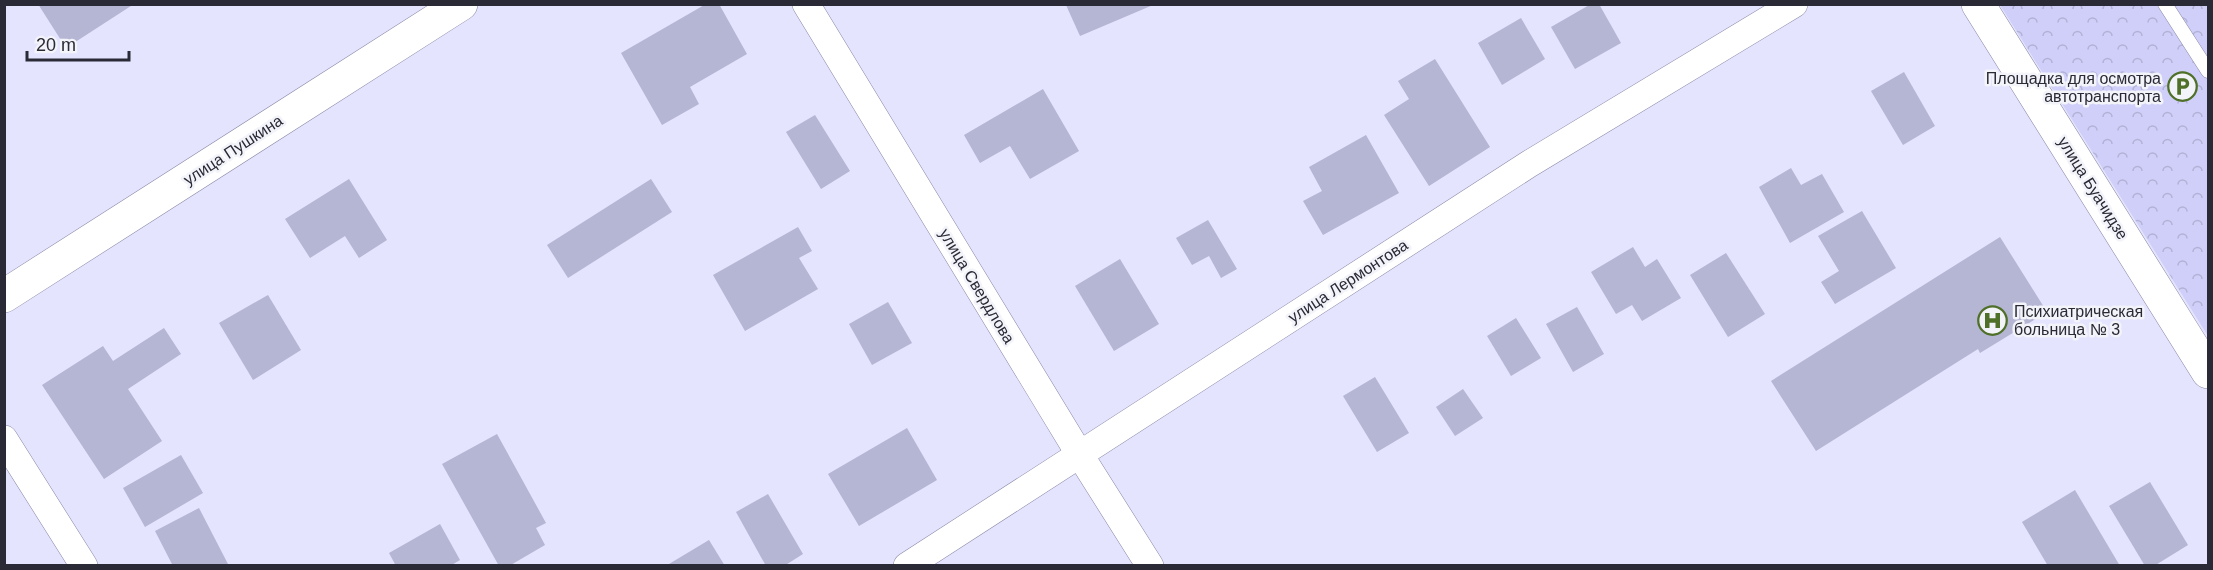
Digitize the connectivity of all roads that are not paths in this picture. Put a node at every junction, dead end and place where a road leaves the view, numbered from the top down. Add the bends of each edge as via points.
1 (461, 4) edge
2 (806, 4) edge
3 (1794, 4) edge
4 (1978, 4) edge
5 (2165, 4) edge
6 (2208, 71) edge
7 (4, 296) edge
8 (2208, 372) edge
9 (4, 439) edge
10 (1080, 455) junction
11 (84, 566) edge
12 (907, 566) edge
13 (1150, 566) edge

1 - 7 street, улица Пушкина
2 - 10 street, улица Свердлова
3 - 10 street, улица Лермонтова via 1528,164
4 - 8 street, улица Буачидзе
5 - 6 lane
9 - 11 street
10 - 12 street, улица Лермонтова
10 - 13 street, улица Свердлова

